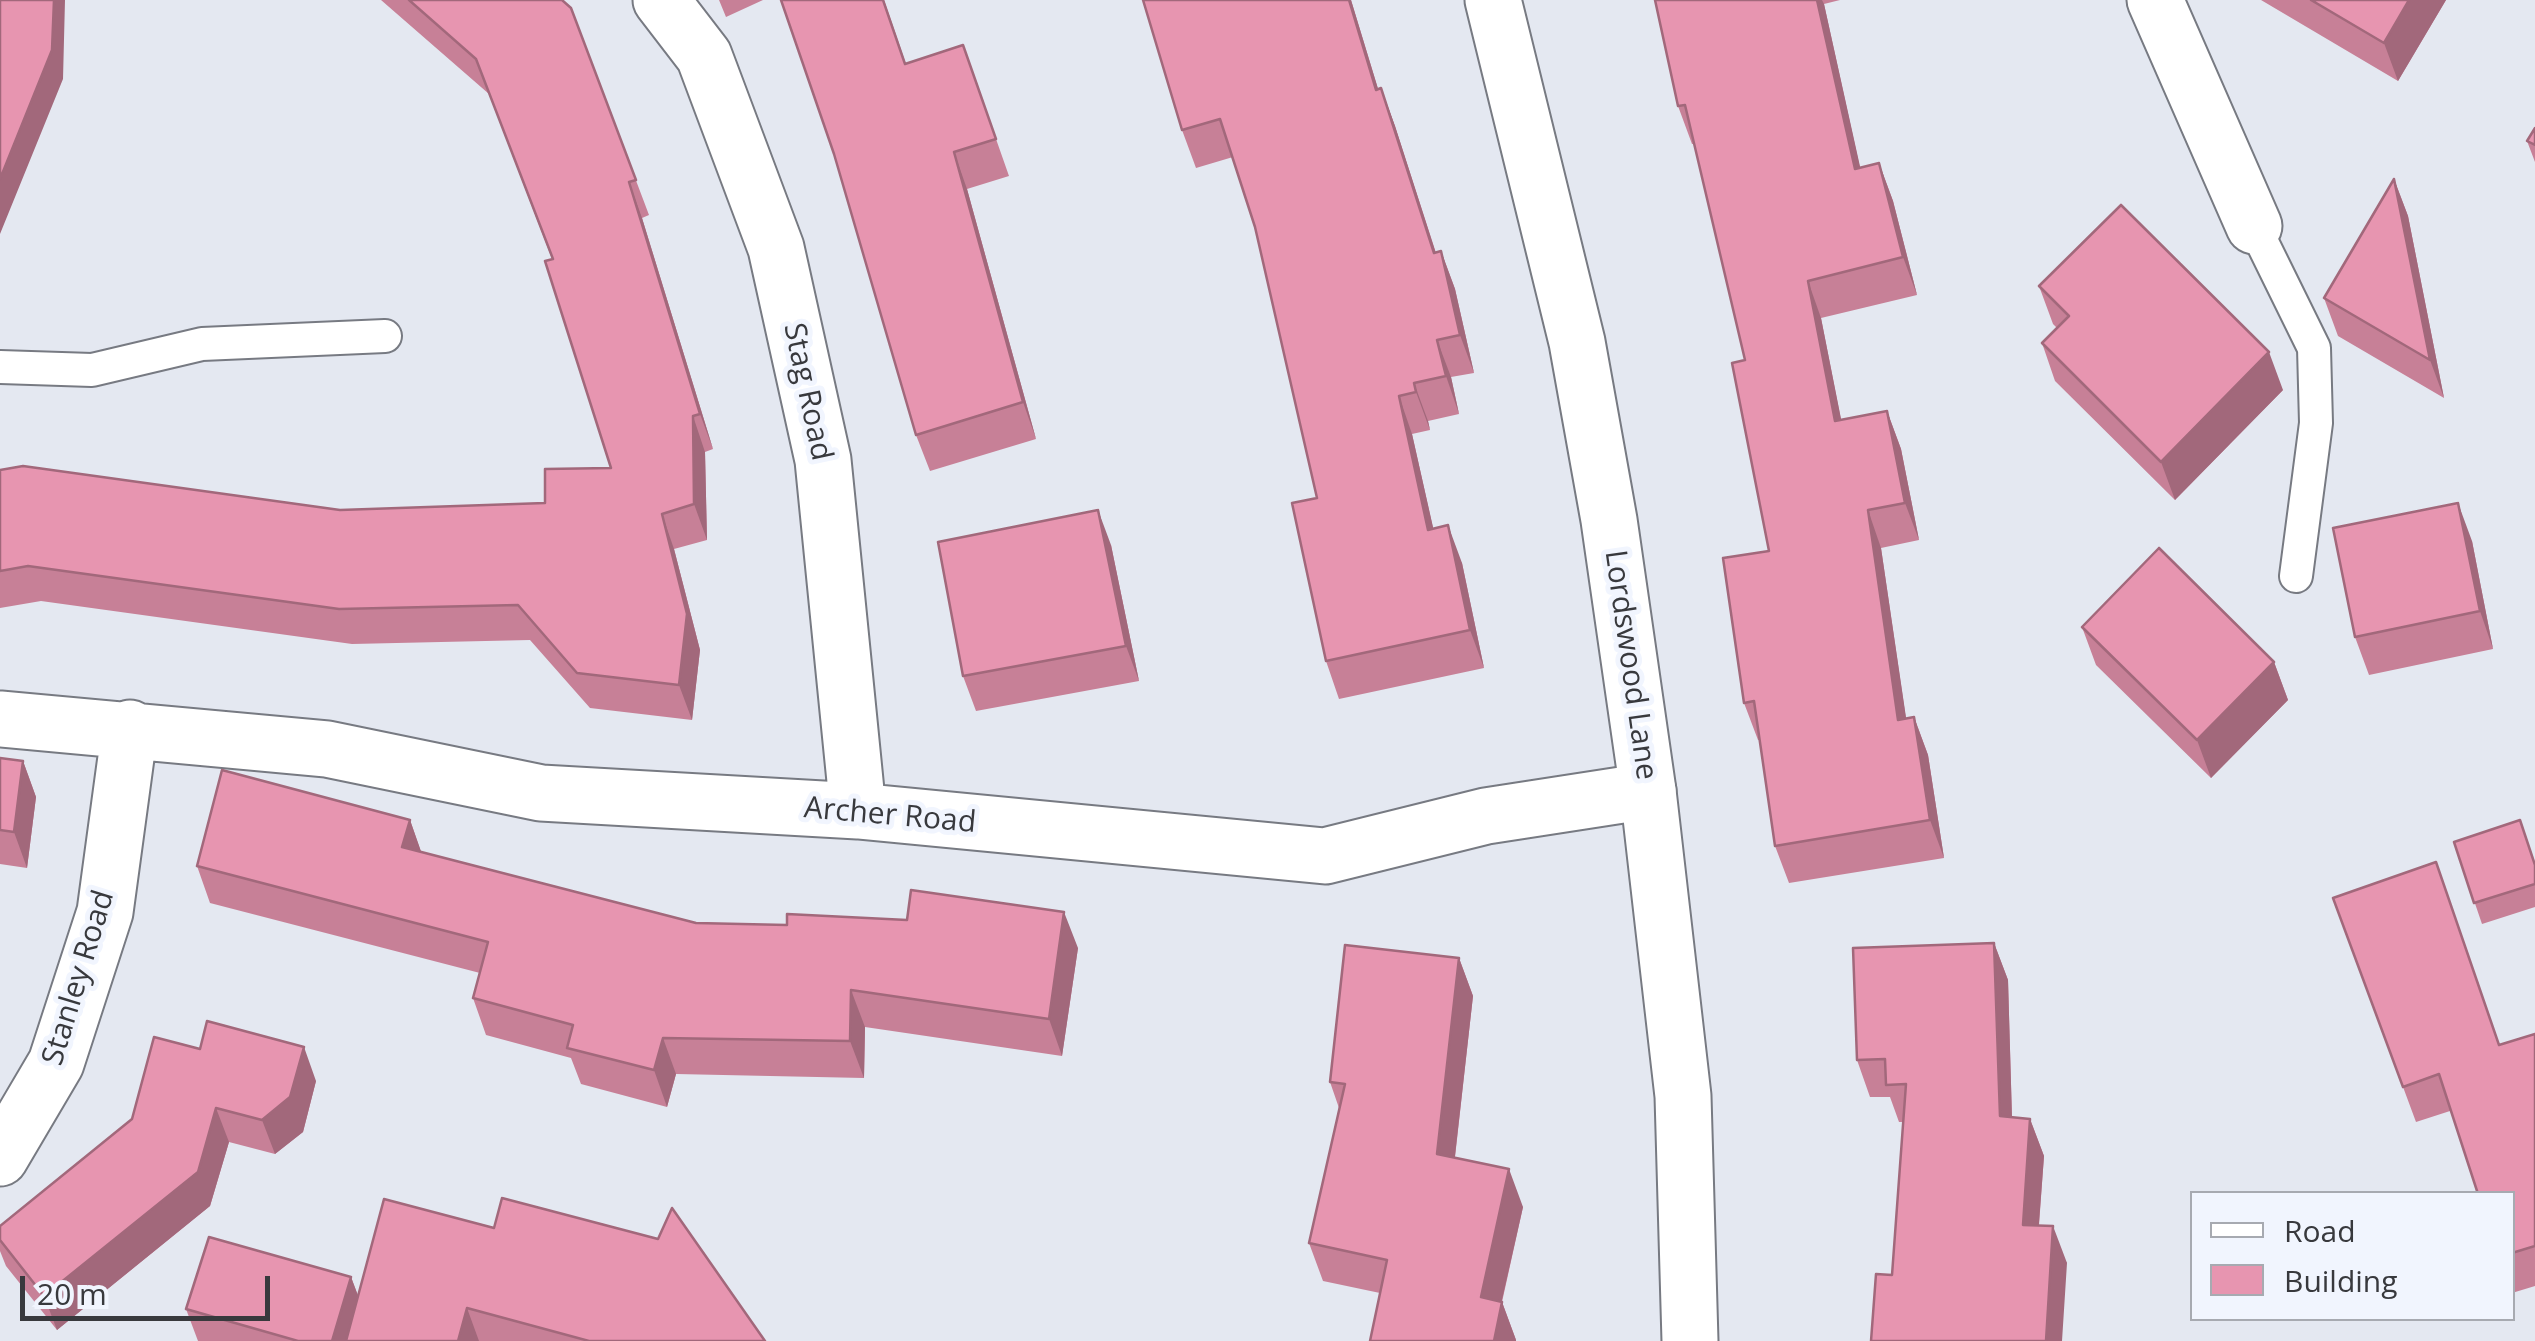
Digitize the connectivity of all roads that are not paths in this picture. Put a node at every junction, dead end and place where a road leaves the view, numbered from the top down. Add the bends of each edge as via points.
1 (661, 0) edge
2 (1492, 0) edge
3 (2156, 0) edge
4 (2254, 226) joint
5 (384, 336) dead end
6 (0, 367) edge
7 (2296, 576) dead end
8 (0, 720) edge
9 (130, 728) junction
10 (1648, 792) junction
11 (858, 811) junction
12 (0, 1158) edge
13 (1690, 1341) edge

1 - 11 street, Stag Road via 704,56 776,248 823,460
2 - 10 street, Lordswood Lane via 1586,386
3 - 4 street
4 - 7 lane via 2314,348 2316,423
5 - 6 lane via 202,344 92,370
8 - 9 street, Archer Road
9 - 11 street, Archer Road via 327,748 542,793
9 - 12 street, Stanley Road via 106,912 56,1064
10 - 11 street, Archer Road via 1486,816 1324,856
10 - 13 street, Lordswood Lane via 1683,1096

